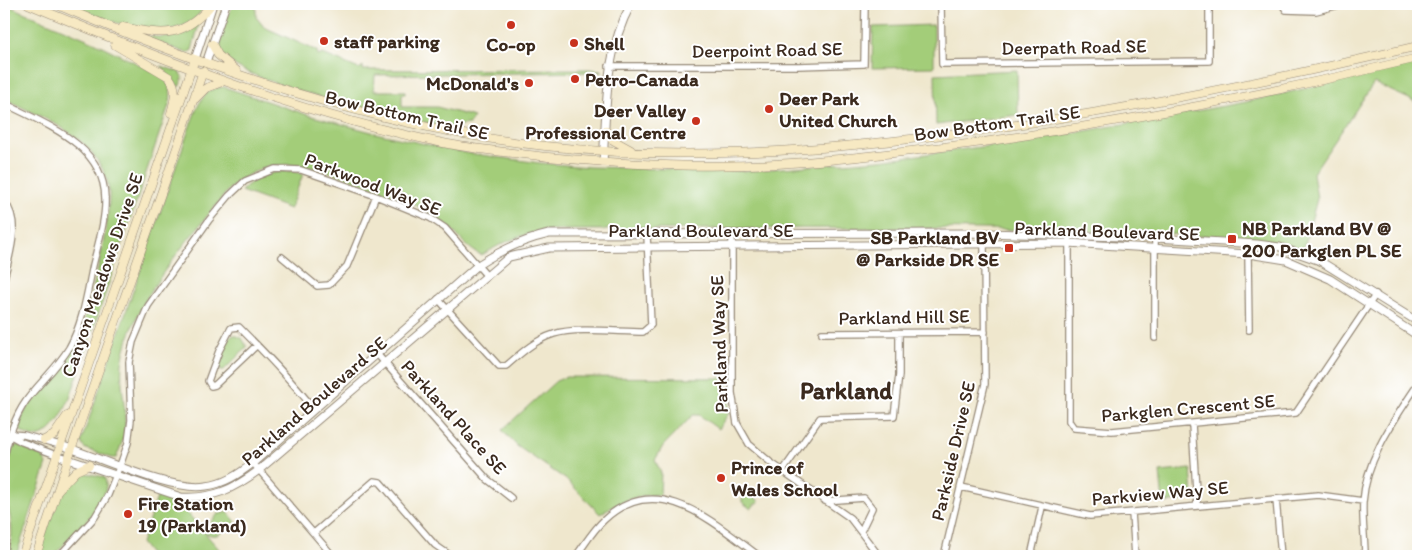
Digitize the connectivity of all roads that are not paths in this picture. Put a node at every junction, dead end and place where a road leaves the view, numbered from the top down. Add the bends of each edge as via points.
1 (28, 4) edge
2 (55, 4) edge
3 (212, 4) edge
4 (226, 4) edge
5 (631, 4) edge
6 (864, 4) edge
7 (941, 4) edge
8 (1209, 4) edge
9 (1282, 4) edge
10 (1344, 4) edge
11 (101, 23) junction
12 (90, 30) junction
13 (212, 44) junction
14 (1418, 46) edge
15 (1418, 58) edge
16 (195, 59) junction
17 (206, 63) junction
18 (609, 66) junction
19 (191, 70) junction
20 (202, 74) junction
21 (240, 74) junction
22 (224, 81) junction
23 (193, 101) junction
24 (4, 103) edge
25 (606, 131) junction
26 (168, 134) junction
27 (604, 151) junction
28 (635, 151) junction
29 (604, 162) junction
30 (376, 196) junction
31 (4, 201) edge
32 (986, 233) junction
33 (732, 234) junction
34 (647, 235) junction
35 (1069, 235) junction
36 (1156, 238) junction
37 (984, 243) junction
38 (1068, 243) junction
39 (647, 246) junction
40 (732, 246) junction
41 (1155, 248) junction
42 (1248, 254) junction
43 (282, 258) dead end
44 (478, 265) junction
45 (486, 275) junction
46 (4, 279) edge
47 (1376, 294) junction
48 (438, 299) junction
49 (1370, 303) junction
50 (447, 308) junction
51 (1418, 322) edge
52 (1249, 330) dead end
53 (985, 332) junction
54 (822, 333) dead end
55 (899, 334) junction
56 (1418, 336) edge
57 (1155, 338) dead end
58 (257, 345) junction
59 (377, 354) junction
60 (384, 362) junction
61 (1418, 384) edge
62 (76, 399) junction
63 (314, 409) junction
64 (1192, 424) junction
65 (6, 433) edge
66 (44, 440) junction
67 (60, 445) junction
68 (71, 448) junction
69 (56, 455) junction
70 (4, 457) edge
71 (67, 459) junction
72 (253, 463) junction
73 (88, 465) junction
74 (120, 465) junction
75 (259, 470) junction
76 (782, 472) junction
77 (116, 476) junction
78 (219, 482) junction
79 (961, 487) junction
80 (56, 492) junction
81 (222, 494) junction
82 (511, 498) dead end
83 (1276, 499) junction
84 (825, 501) junction
85 (1363, 501) junction
86 (4, 505) edge
87 (1197, 506) junction
88 (1042, 507) junction
89 (1132, 513) junction
90 (5, 528) edge
91 (861, 532) junction
92 (314, 533) junction
93 (4, 552) edge
94 (22, 556) edge
95 (36, 556) edge
96 (59, 556) edge
97 (333, 556) edge
98 (451, 556) edge
99 (576, 556) edge
100 (759, 556) edge
101 (879, 556) edge
102 (944, 556) edge
103 (1031, 556) edge
104 (1136, 556) edge
105 (1281, 556) edge
106 (1365, 556) edge

1 - 12 main road, Bow Bottom Trail SE
2 - 11 main road, Bow Bottom Trail SE
3 - 11 main road via 195,22 176,32 151,32
3 - 16 street, Canyon Meadows Drive SE
4 - 13 street, Canyon Meadows Drive SE
5 - 18 street via 616,34
6 - 18 street, Deerpoint Road SE via 864,64
7 - 8 street, Deerpath Road SE via 942,64 1209,61
9 - 10 street via 1286,10 1316,11
11 - 16 main road, Bow Bottom Trail SE
12 - 19 main road, Bow Bottom Trail SE
12 - 26 main road via 156,68 174,85 176,94
13 - 17 street, Canyon Meadows Drive SE
13 - 21 main road via 218,55
14 - 28 main road, Bow Bottom Trail SE via 1306,73 1100,114 972,132 780,152 698,154
15 - 29 main road, Bow Bottom Trail SE via 1294,88 1092,126 930,149 781,164 684,166
16 - 17 main road, Bow Bottom Trail SE
16 - 19 main road, Canyon Meadows Drive SE
17 - 20 main road, Canyon Meadows Drive SE
17 - 21 main road, Bow Bottom Trail SE
18 - 25 street
19 - 20 main road, Bow Bottom Trail SE
19 - 26 main road, Canyon Meadows Drive SE
20 - 22 main road, Bow Bottom Trail SE
20 - 23 main road, Canyon Meadows Drive SE
21 - 27 main road, Bow Bottom Trail SE via 328,103 412,124 543,146
22 - 23 main road via 206,88
22 - 29 main road, Bow Bottom Trail SE via 313,110 449,144
23 - 68 main road, Canyon Meadows Drive SE
24 - 65 street via 81,146 96,164 106,199 78,330 60,361 26,401
25 - 27 street
25 - 28 main road via 620,145
26 - 62 main road, Canyon Meadows Drive SE
27 - 28 main road, Bow Bottom Trail SE
27 - 29 street
30 - 43 street via 346,266 329,285 317,286
30 - 44 street, Parkwood Way SE via 430,218 445,228
30 - 74 street, Parkwood Way SE via 307,171 288,169 261,173 245,180 228,196 165,280 140,324 129,362 131,420 128,443
31 - 46 street via 13,219 13,236
32 - 33 street, Parkland Boulevard SE
32 - 35 street, Parkland Boulevard SE
32 - 37 street, Parkside Drive SE
33 - 34 street, Parkland Boulevard SE
33 - 40 street, Parkland Way SE
34 - 39 street
34 - 44 street, Parkland Boulevard SE via 548,234 508,246
35 - 36 street, Parkland Boulevard SE
35 - 38 street, Parkglen Crescent SE
36 - 41 street
36 - 47 street, Parkland Boulevard SE via 1280,247 1320,261
37 - 38 street, Parkland Boulevard SE
37 - 40 street, Parkland Boulevard SE
37 - 53 street, Parkside Drive SE
38 - 41 street, Parkland Boulevard SE
38 - 64 street, Parkglen Crescent SE via 1069,421 1074,428 1100,432
39 - 40 street, Parkland Boulevard SE
39 - 45 street, Parkland Boulevard SE via 549,248 509,257
39 - 50 street via 651,325 643,332 570,331 554,334 531,345 506,366 499,366
40 - 76 street, Parkland Way SE via 734,415 748,444
41 - 42 street, Parkland Boulevard SE
41 - 57 street
42 - 49 street, Parkland Boulevard SE via 1286,260 1330,279
42 - 52 street
44 - 45 street, Parkwood Way SE
44 - 48 street, Parkland Boulevard SE
45 - 50 street, Parkland Boulevard SE
47 - 49 street, Parkglen Crescent SE
47 - 51 street, Parkland Boulevard SE
48 - 50 street
48 - 59 street, Parkland Boulevard SE
49 - 56 street, Parkland Boulevard SE
49 - 64 street, Parkglen Crescent SE via 1296,413
50 - 60 street, Parkland Boulevard SE
53 - 55 street, Parkland Hill SE
53 - 79 street, Parkside Drive SE via 985,384
54 - 55 street, Parkland Hill SE
55 - 76 street via 894,416 820,418
58 - 58 street via 239,327 231,328 208,381 210,386 215,385
58 - 63 street
59 - 60 street, Parkland Place SE
59 - 63 street, Parkland Boulevard SE
60 - 75 street, Parkland Boulevard SE
60 - 82 street, Parkland Place SE via 486,479
61 - 85 street via 1383,438
62 - 66 main road via 62,425
62 - 67 main road, Canyon Meadows Drive SE
63 - 72 street, Parkland Boulevard SE
64 - 87 street
65 - 66 street
65 - 69 street
65 - 70 street
66 - 67 street
67 - 68 street, Parkland Boulevard SE
67 - 69 main road, Canyon Meadows Drive SE
68 - 71 main road, Canyon Meadows Drive SE
68 - 74 street, Parkland Boulevard SE
69 - 71 street, Parkland Boulevard SE
69 - 94 main road, Canyon Meadows Drive SE
71 - 73 street, Parkland Boulevard SE
71 - 80 main road, Canyon Meadows Drive SE
72 - 75 street
72 - 78 street, Parkland Boulevard SE via 233,478
73 - 77 street, Parkland Boulevard SE
73 - 80 main road via 76,471
74 - 77 street, Parkwood Way SE
74 - 78 street, Parkland Boulevard SE via 181,486 206,487
75 - 81 street, Parkland Boulevard SE
75 - 92 street
76 - 84 street, Parkland Way SE
77 - 81 street, Parkland Boulevard SE via 181,497
77 - 96 street, Parkwood Way SE via 95,517
78 - 81 street
79 - 88 street, Parkview Way SE
79 - 102 street, Parkside Drive SE
80 - 95 main road, Canyon Meadows Drive SE
83 - 85 street, Parkview Way SE via 1318,495
83 - 87 street, Parkview Way SE
83 - 105 street
84 - 91 street, Parkland Way SE via 850,518
84 - 91 street via 864,498 869,502 872,508
85 - 106 street
86 - 90 street
87 - 89 street, Parkview Way SE
88 - 89 street, Parkview Way SE via 1090,516
88 - 103 street
89 - 104 street
90 - 93 street
91 - 101 street, Parkland Way SE
92 - 97 street
92 - 98 street via 374,481 380,482 435,545
99 - 100 street via 612,514 631,503 660,499 693,508

